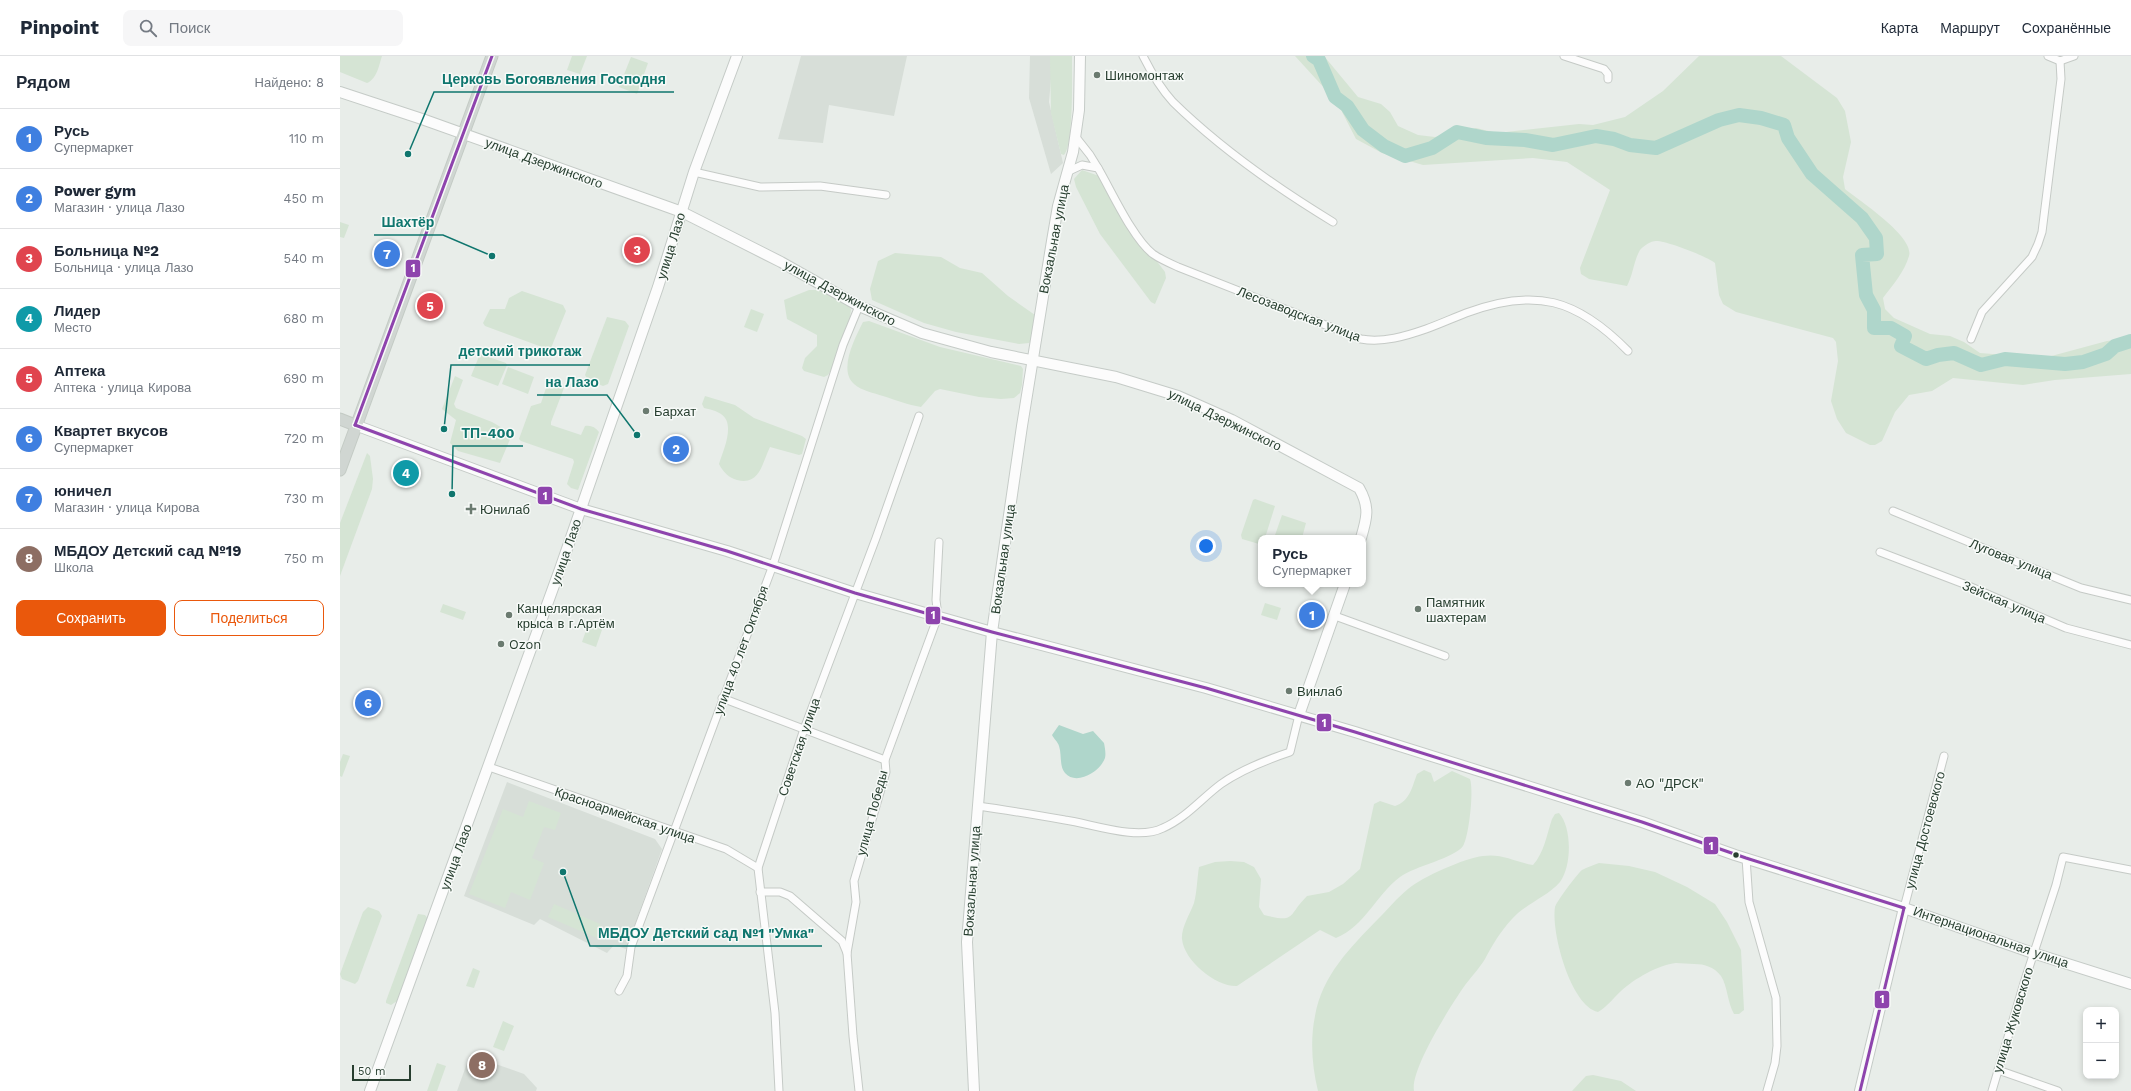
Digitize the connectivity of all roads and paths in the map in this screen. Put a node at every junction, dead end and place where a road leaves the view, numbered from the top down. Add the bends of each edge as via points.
1 (492, 56) edge
2 (737, 56) edge
3 (1080, 56) edge
4 (1144, 56) edge
5 (1564, 56) edge
6 (2048, 56) edge
7 (2074, 56) edge
8 (2060, 61) junction
9 (1608, 79) dead end
10 (340, 92) edge
11 (463, 134) junction
12 (1075, 136) junction
13 (1098, 168) junction
14 (694, 172) junction
15 (1067, 172) junction
16 (886, 195) dead end
17 (682, 212) junction
18 (1333, 222) dead end
19 (859, 306) junction
20 (1971, 339) dead end
21 (1628, 351) dead end
22 (1033, 360) junction
23 (919, 416) dead end
24 (340, 419) edge
25 (355, 425) junction
26 (340, 470) edge
27 (581, 509) junction
28 (1892, 511) dead end
29 (1362, 535) edge
30 (939, 542) dead end
31 (1880, 552) dead end
32 (772, 565) junction
33 (1344, 587) edge
34 (855, 593) junction
35 (2131, 600) edge
36 (938, 616) junction
37 (1334, 616) junction
38 (992, 632) junction
39 (2131, 645) edge
40 (1445, 656) dead end
41 (722, 698) junction
42 (1299, 715) junction
43 (804, 729) junction
44 (1944, 756) dead end
45 (885, 760) junction
46 (489, 767) junction
47 (978, 806) junction
48 (675, 832) junction
49 (1746, 858) junction
50 (758, 868) junction
51 (2131, 870) edge
52 (760, 892) junction
53 (1904, 908) junction
54 (847, 953) junction
55 (2033, 953) junction
56 (2131, 984) edge
57 (619, 991) dead end
58 (1998, 1070) junction
59 (370, 1091) edge
60 (779, 1091) edge
61 (859, 1091) edge
62 (974, 1091) edge
63 (1767, 1091) edge
64 (1860, 1091) edge
65 (1992, 1091) edge
66 (2058, 1091) edge

1 - 11 main road
2 - 14 main road, улица Лазо
3 - 12 main road, Вокзальная улица via 1079,110
4 - 18 street via 1162,87 1179,106 1242,161 1290,196
5 - 9 street via 1604,69 1607,71
6 - 8 street
7 - 8 street
8 - 20 street via 2061,79 2042,232 2032,257 1982,312
10 - 11 main road, улица Дзержинского
11 - 17 main road, улица Дзержинского
11 - 25 main road
12 - 13 street, Лесозаводская улица
12 - 15 main road, Вокзальная улица
13 - 15 street via 1082,165
13 - 21 street, Лесозаводская улица via 1133,231 1153,254 1178,267 1361,339 1405,336 1466,312 1524,298 1570,307 1608,331
14 - 16 street via 760,187 820,186
14 - 17 main road, улица Лазо
15 - 22 main road, Вокзальная улица via 1058,206
17 - 19 main road, улица Дзержинского via 781,262
17 - 27 main road, улица Лазо
19 - 22 main road, улица Дзержинского via 937,338
19 - 32 street, улица 40 лет Октября via 830,385
22 - 29 main road, улица Дзержинского via 1116,377 1178,396 1232,420 1343,479 1359,488 1366,501 1367,515
22 - 38 main road, Вокзальная улица
23 - 34 street, Советская улица
24 - 25 main road, Интернациональная улица
25 - 26 main road
25 - 27 main road, Интернациональная улица
27 - 32 main road, Интернациональная улица
27 - 46 main road, улица Лазо
28 - 35 street, Луговая улица via 2080,588
30 - 36 street, улица Победы via 936,600
31 - 39 street, Зейская улица via 1964,584 2066,628
32 - 34 main road, Интернациональная улица
32 - 41 street, улица 40 лет Октября
33 - 37 main road
34 - 36 main road, Интернациональная улица
34 - 43 street, Советская улица
36 - 38 main road, Интернациональная улица
36 - 45 street, улица Победы
37 - 40 street
37 - 42 main road
38 - 42 main road, Интернациональная улица
38 - 47 main road, Вокзальная улица
41 - 43 street
41 - 48 street, улица 40 лет Октября
42 - 47 street via 1290,752 1237,774 1174,822 1155,831 1123,832
42 - 49 main road, Интернациональная улица via 1642,822
43 - 45 street
43 - 50 street, Советская улица
44 - 53 street, улица Достоевского
45 - 54 street, улица Победы via 886,772 854,881 856,902
46 - 48 street, Красноармейская улица
46 - 59 main road, улица Лазо
47 - 62 main road, Вокзальная улица via 967,942
48 - 50 street, Красноармейская улица via 726,849
48 - 57 street, улица 40 лет Октября via 632,947 627,976
49 - 53 main road, Интернациональная улица
49 - 63 street via 1749,902 1776,998 1777,1046
50 - 52 street, Советская улица
51 - 55 street, улица Жуковского via 2063,857
52 - 54 street via 780,892 790,896 842,941
52 - 60 street, Советская улица via 775,1013
53 - 55 main road, Интернациональная улица
53 - 64 main road, улица Достоевского
54 - 61 street, улица Победы
55 - 56 main road, Интернациональная улица
55 - 58 street, улица Жуковского
58 - 65 street, улица Жуковского
58 - 66 street

